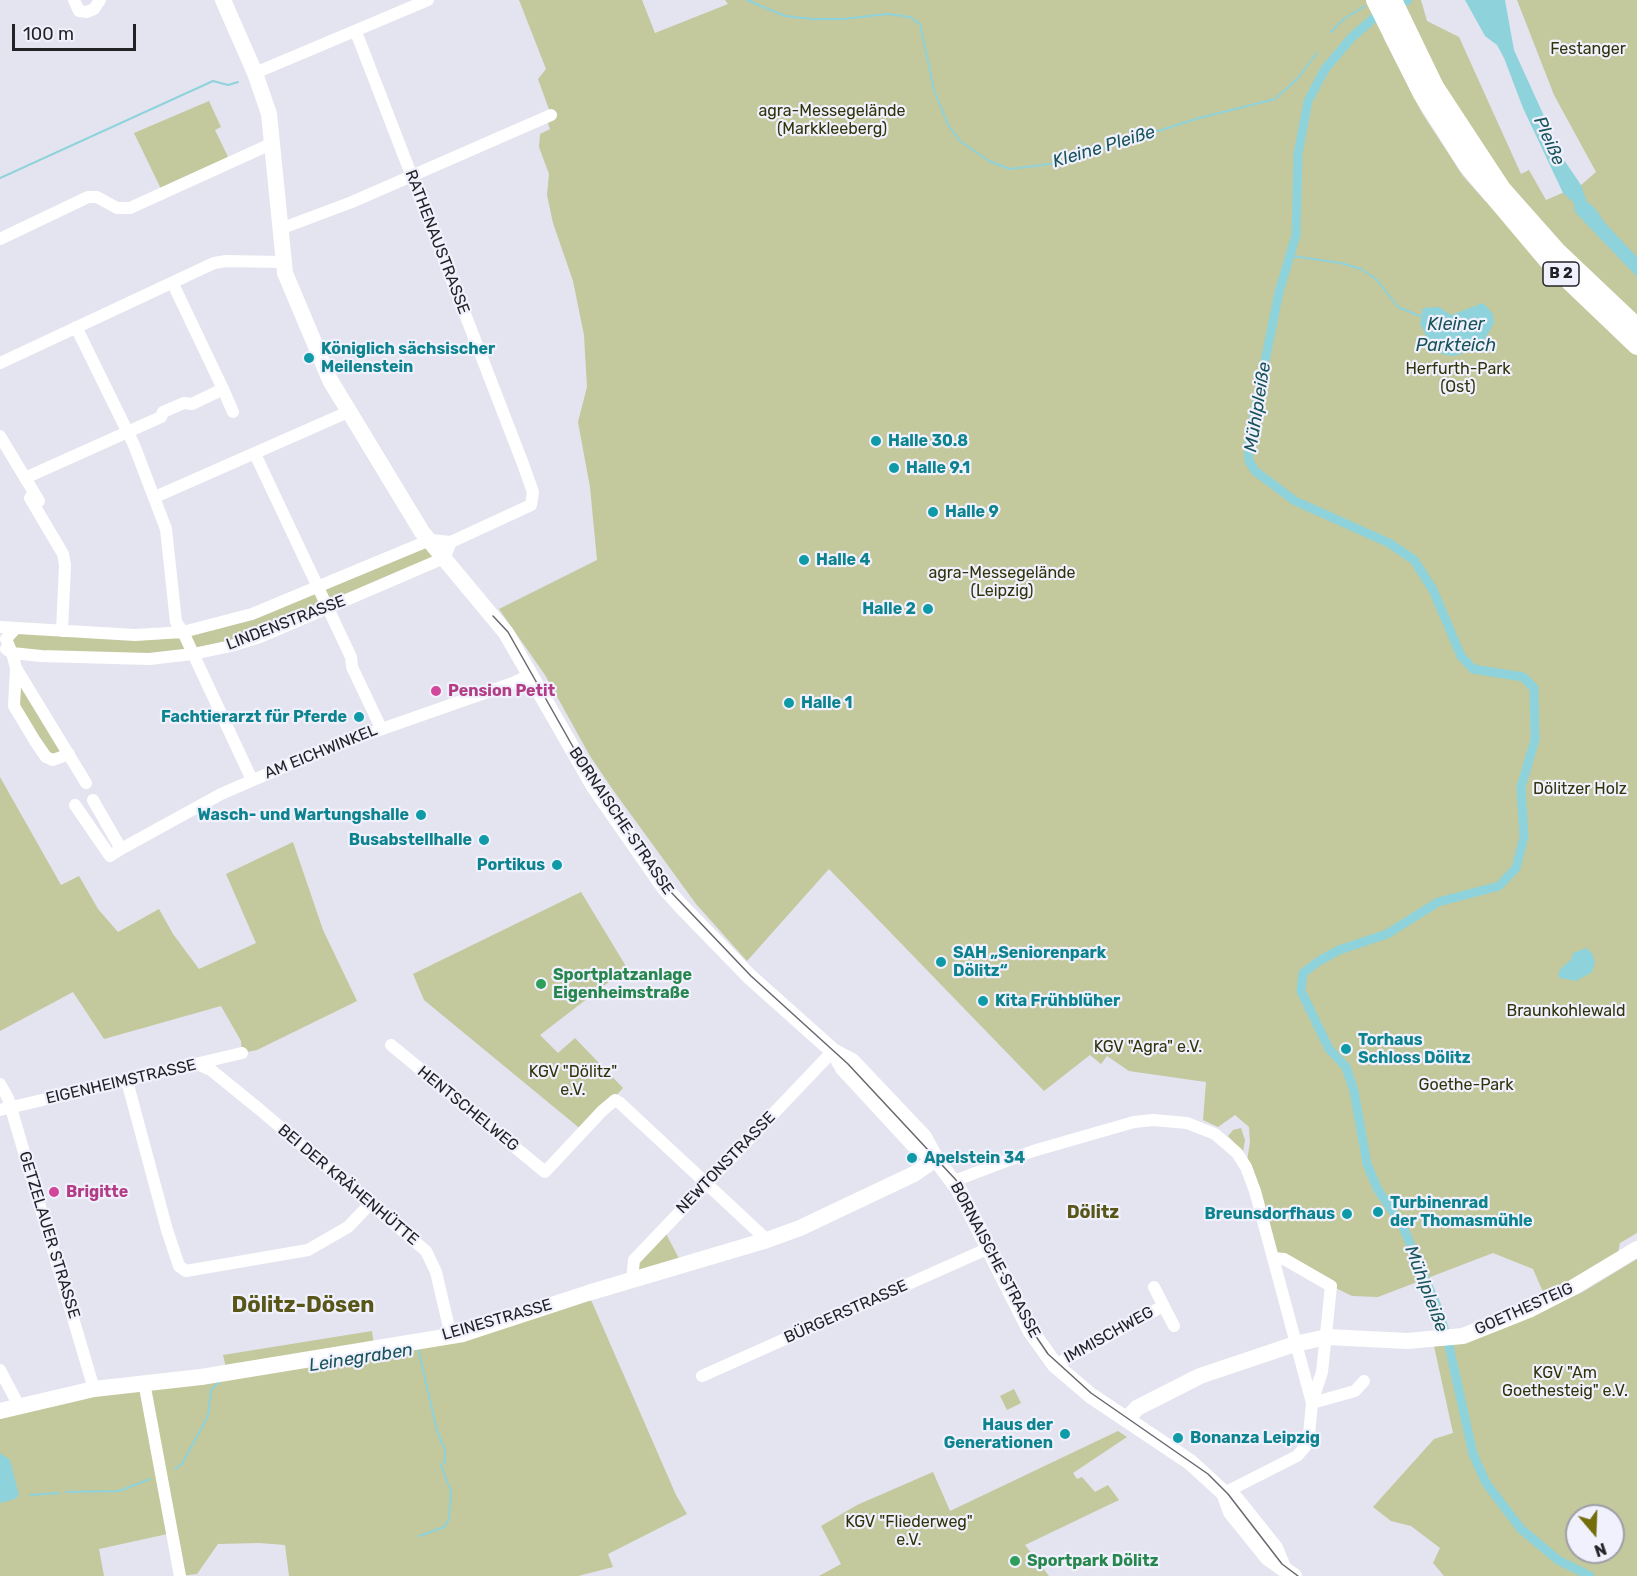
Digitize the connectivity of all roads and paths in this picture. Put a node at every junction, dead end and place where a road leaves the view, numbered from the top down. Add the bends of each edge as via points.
1 (74, 0) edge
2 (100, 0) edge
3 (223, 0) edge
4 (428, 0) edge
5 (1381, 0) edge
6 (356, 32) junction
7 (255, 73) junction
8 (551, 115) dead end
9 (273, 143) junction
10 (412, 176) junction
11 (1497, 193) junction
12 (280, 229) junction
13 (0, 238) edge
14 (283, 262) junction
15 (173, 284) junction
16 (76, 327) junction
17 (1637, 327) edge
18 (1637, 346) edge
19 (0, 363) edge
20 (223, 389) junction
21 (233, 412) dead end
22 (348, 412) junction
23 (128, 432) junction
24 (0, 436) edge
25 (255, 454) junction
26 (25, 478) junction
27 (155, 497) junction
28 (430, 540) junction
29 (452, 542) junction
30 (444, 558) junction
31 (318, 588) junction
32 (328, 608) junction
33 (0, 627) edge
34 (16, 628) junction
35 (62, 631) junction
36 (183, 632) junction
37 (0, 644) edge
38 (12, 652) junction
39 (194, 654) junction
40 (16, 668) junction
41 (530, 675) junction
42 (381, 728) junction
43 (69, 754) junction
44 (252, 780) junction
45 (86, 783) dead end
46 (93, 800) dead end
47 (75, 805) dead end
48 (122, 849) junction
49 (391, 1045) dead end
50 (833, 1051) junction
51 (242, 1053) dead end
52 (199, 1065) junction
53 (127, 1081) junction
54 (0, 1084) edge
55 (5, 1109) edge
56 (936, 1159) junction
57 (706, 1183) junction
58 (956, 1185) junction
59 (370, 1203) junction
60 (767, 1240) junction
61 (989, 1248) junction
62 (1637, 1249) edge
63 (1274, 1258) junction
64 (632, 1280) junction
65 (1154, 1287) dead end
66 (1163, 1306) junction
67 (1174, 1326) dead end
68 (451, 1336) junction
69 (1327, 1338) junction
70 (1295, 1344) junction
71 (1055, 1365) junction
72 (0, 1370) edge
73 (702, 1376) dead end
74 (1364, 1381) dead end
75 (144, 1382) junction
76 (94, 1389) junction
77 (1312, 1403) junction
78 (19, 1406) junction
79 (0, 1411) edge
80 (1127, 1419) junction
81 (1224, 1493) junction
82 (1285, 1573) edge
83 (180, 1576) edge

1 - 2 street via 79,10 87,12
3 - 7 main road, BORNAISCHE STRASSE
4 - 6 street
5 - 11 highway, B 2 via 1442,128
6 - 7 street
6 - 10 street, RATHENAUSTRASSE
7 - 9 main road, BORNAISCHE STRASSE via 269,114
8 - 10 street
9 - 12 main road, BORNAISCHE STRASSE
9 - 13 street via 130,208 117,208 97,196 88,197
10 - 12 street
10 - 29 street, RATHENAUSTRASSE via 534,497 528,508
11 - 17 highway, B 2
11 - 18 highway, B 2 via 1547,260
12 - 14 main road, BORNAISCHE STRASSE
14 - 15 street via 220,261
14 - 22 main road, BORNAISCHE STRASSE via 294,299
15 - 16 street
15 - 20 street
16 - 19 street
16 - 23 street
20 - 21 street
20 - 23 street via 163,412 162,417
22 - 25 street
22 - 28 main road, BORNAISCHE STRASSE
23 - 26 street
23 - 27 street
24 - 26 street
25 - 27 street
25 - 31 street
26 - 35 street via 63,554
27 - 36 street via 166,529 176,622
28 - 29 street, RATHENAUSTRASSE
28 - 30 main road, BORNAISCHE STRASSE
28 - 31 street, LINDENSTRASSE
29 - 30 street
30 - 32 street, LINDENSTRASSE
30 - 41 main road, BORNAISCHE STRASSE via 493,616
31 - 32 street
31 - 36 street, LINDENSTRASSE via 252,614
32 - 39 street, LINDENSTRASSE via 260,637
32 - 42 street
33 - 34 street, LINDENSTRASSE
34 - 35 street, LINDENSTRASSE
34 - 38 street via 6,639
35 - 36 street, LINDENSTRASSE via 135,635
36 - 39 street
37 - 38 street
38 - 39 street, LINDENSTRASSE via 149,659
38 - 40 street
39 - 44 street
40 - 43 street
40 - 43 street via 14,706 35,741 46,757 53,760
41 - 42 street, AM EICHWINKEL
41 - 50 main road, BORNAISCHE STRASSE via 593,785 667,891 750,977
42 - 44 street, AM EICHWINKEL
43 - 45 street
44 - 48 street, AM EICHWINKEL
46 - 48 street
47 - 48 street via 110,856
49 - 57 street, HENTSCHELWEG via 545,1172 615,1100
50 - 56 main road, BORNAISCHE STRASSE via 852,1061 879,1089 924,1137
50 - 57 street, NEWTONSTRASSE
51 - 52 street, EIGENHEIMSTRASSE
52 - 53 street, EIGENHEIMSTRASSE
52 - 59 street, BEI DER KRÄHENHÜTTE via 232,1087
53 - 55 street, EIGENHEIMSTRASSE
53 - 59 street via 167,1230 179,1266 186,1271 308,1250 348,1227
54 - 55 street, GETZELAUER STRASSE
55 - 76 street, GETZELAUER STRASSE
56 - 58 main road, BORNAISCHE STRASSE
56 - 60 main road, LEINESTRASSE via 905,1178
57 - 60 street
57 - 64 street, NEWTONSTRASSE via 634,1260
58 - 61 main road, BORNAISCHE STRASSE
58 - 63 street via 989,1166 1033,1151 1153,1120 1187,1123 1215,1134 1237,1153 1246,1167
59 - 68 street, BEI DER KRÄHENHÜTTE via 426,1251 436,1272
60 - 64 main road, LEINESTRASSE
61 - 71 main road, BORNAISCHE STRASSE via 1030,1330
61 - 73 street, BÜRGERSTRASSE
62 - 69 main road, GOETHESTEIG via 1572,1288 1479,1331 1431,1340
63 - 69 street via 1284,1259 1331,1286
63 - 70 street
64 - 68 main road, LEINESTRASSE
65 - 66 street, IMMISCHWEG
66 - 67 street, IMMISCHWEG
66 - 71 street, IMMISCHWEG
68 - 75 main road, LEINESTRASSE via 201,1377
69 - 70 main road, GOETHESTEIG
69 - 77 street
70 - 77 street
70 - 80 main road, GOETHESTEIG via 1200,1376 1137,1408
71 - 80 main road, BORNAISCHE STRASSE
72 - 78 street
74 - 77 street via 1355,1391
75 - 76 main road, LEINESTRASSE
75 - 83 street
76 - 78 main road, LEINESTRASSE
77 - 81 street via 1309,1436 1297,1456
78 - 79 main road, LEINESTRASSE
80 - 81 main road, BORNAISCHE STRASSE via 1190,1461
81 - 82 main road, BORNAISCHE STRASSE via 1231,1512

